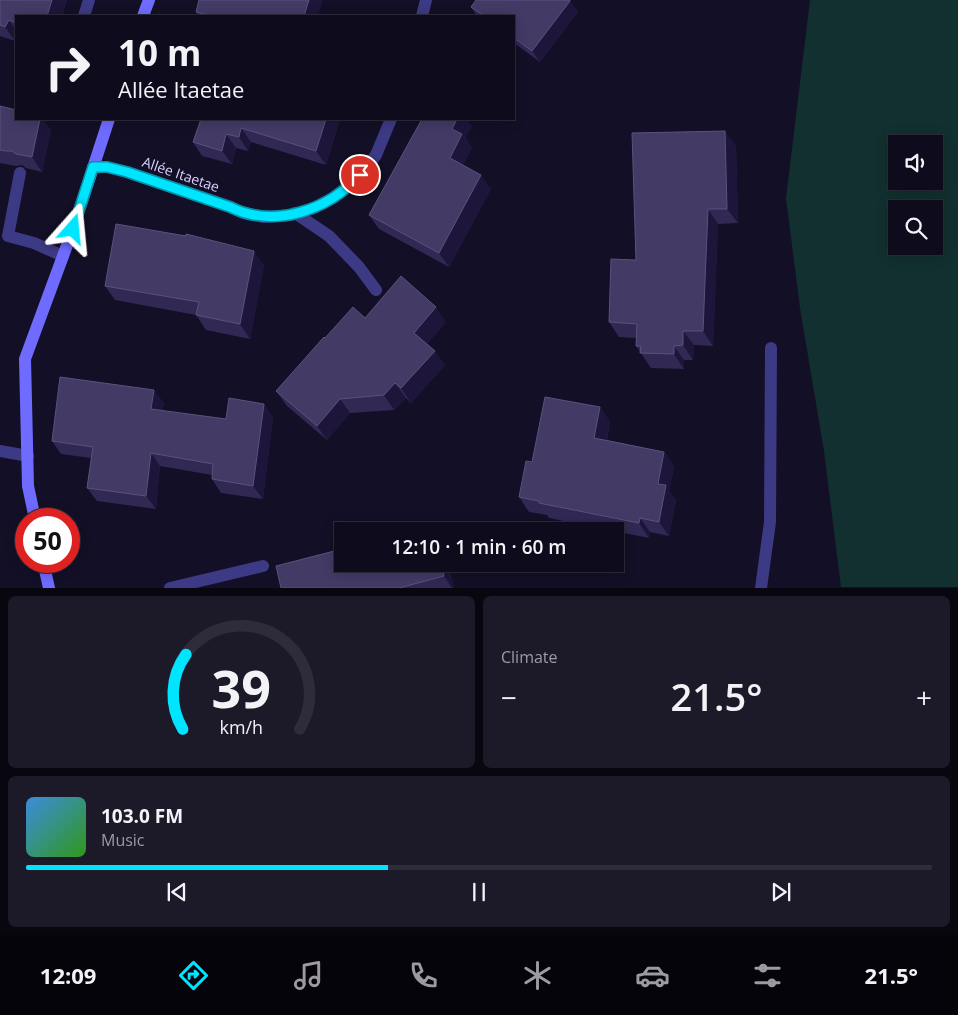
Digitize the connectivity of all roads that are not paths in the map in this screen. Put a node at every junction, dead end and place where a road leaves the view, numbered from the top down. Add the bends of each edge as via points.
1 (89, 0) edge
2 (149, 0) edge
3 (426, 0) edge
4 (84, 15) edge
5 (143, 15) edge
6 (422, 15) edge
7 (108, 120) edge
8 (391, 120) edge
9 (93, 167) junction
10 (20, 173) edge
11 (295, 213) junction
12 (63, 256) junction
13 (376, 290) dead end
14 (771, 348) dead end
15 (0, 450) edge
16 (28, 456) junction
17 (33, 508) edge
18 (263, 566) dead end
19 (45, 573) edge
20 (48, 588) edge
21 (170, 588) edge
22 (760, 588) edge

1 - 4 street
2 - 5 main road
3 - 6 street
7 - 9 main road
8 - 11 street, Allée Itaetae via 376,155 358,178 317,207
9 - 11 street, Allée Itaetae via 127,172 242,213 264,217
9 - 12 main road
10 - 12 street via 8,236
11 - 13 street via 329,236
12 - 16 main road via 25,359
14 - 22 street via 770,522
15 - 16 street
16 - 17 main road via 28,486
18 - 21 street
19 - 20 main road

